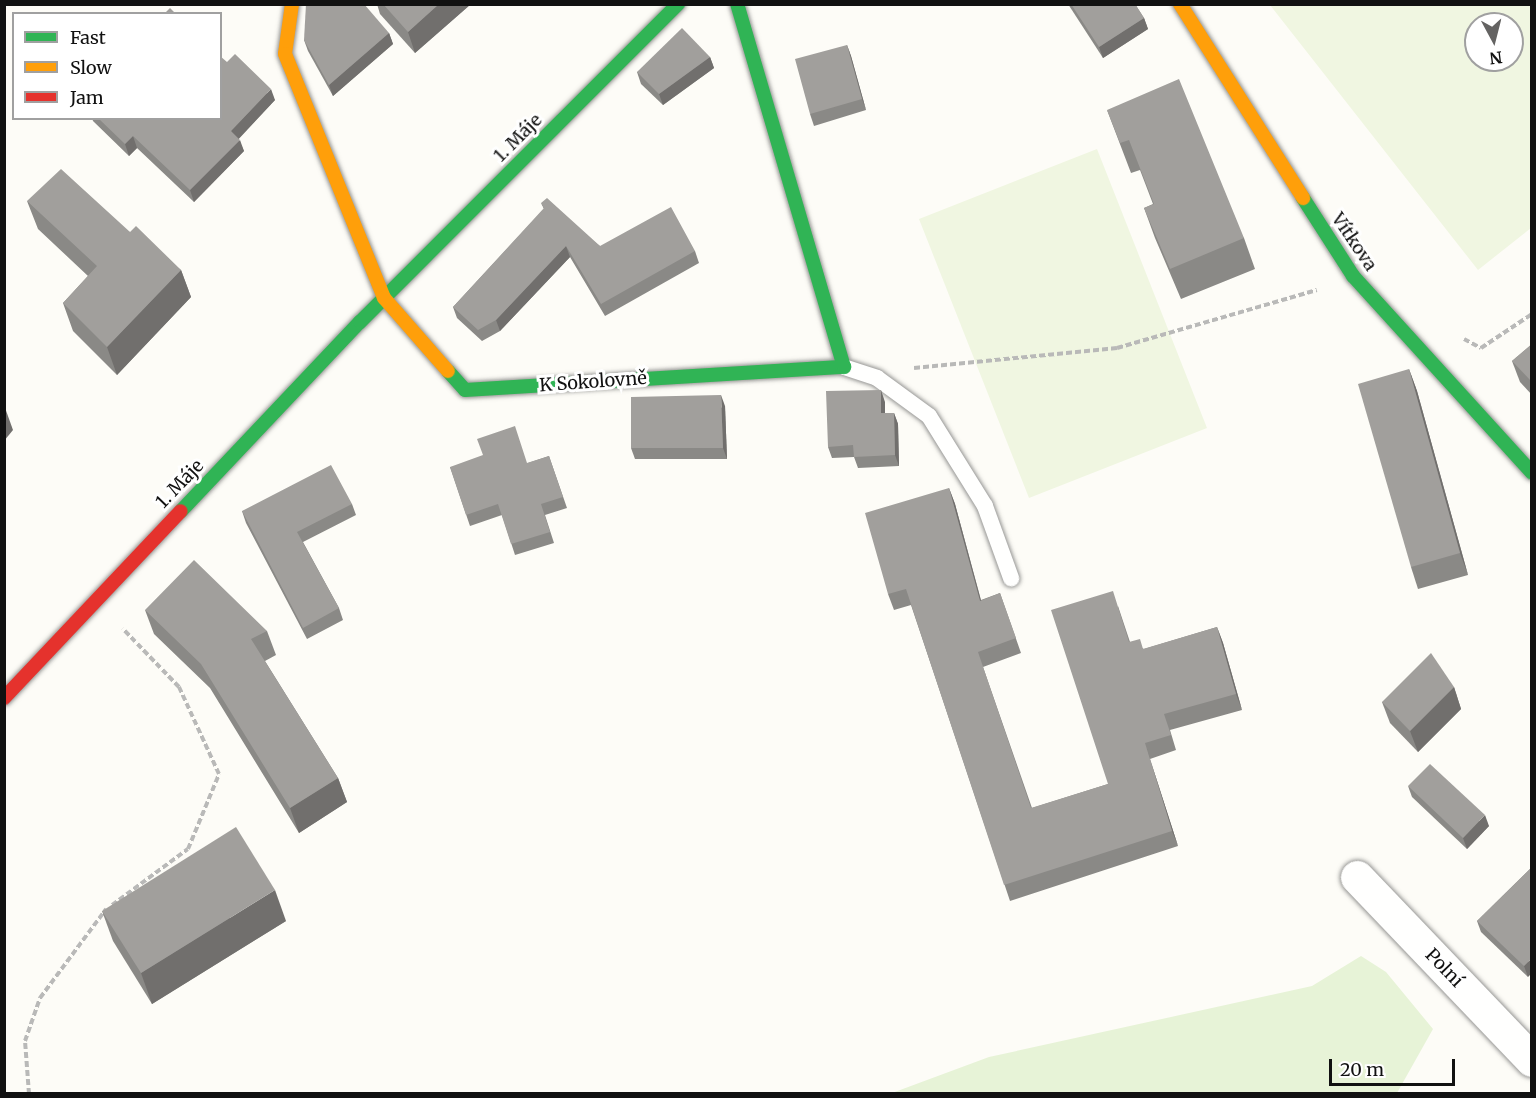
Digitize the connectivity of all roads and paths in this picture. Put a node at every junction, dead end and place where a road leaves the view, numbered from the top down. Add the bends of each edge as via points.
1 (292, 4) edge
2 (678, 4) edge
3 (737, 4) edge
4 (1180, 4) edge
5 (1353, 276) junction
6 (384, 298) junction
7 (1532, 314) edge
8 (1461, 337) dead end
9 (844, 367) junction
10 (903, 368) dead end
11 (1532, 473) edge
12 (1011, 578) dead end
13 (95, 600) junction
14 (4, 698) edge
15 (1357, 877) dead end
16 (1530, 1056) edge
17 (29, 1094) edge

1 - 6 street via 285,54
2 - 6 street, 1. Máje
3 - 9 street
4 - 5 street, Vítkova
5 - 10 path via 1279,304 1117,348
5 - 11 street, Vítkova
6 - 9 street, K Sokolovně via 465,390
6 - 13 street, 1. Máje
7 - 8 path via 1481,348
9 - 12 lane, K Sokolovně via 877,378 929,416 985,506
13 - 14 street, 1. Máje
13 - 17 path via 179,687 219,774 188,849 95,917 40,998 25,1041
15 - 16 street, Polní

